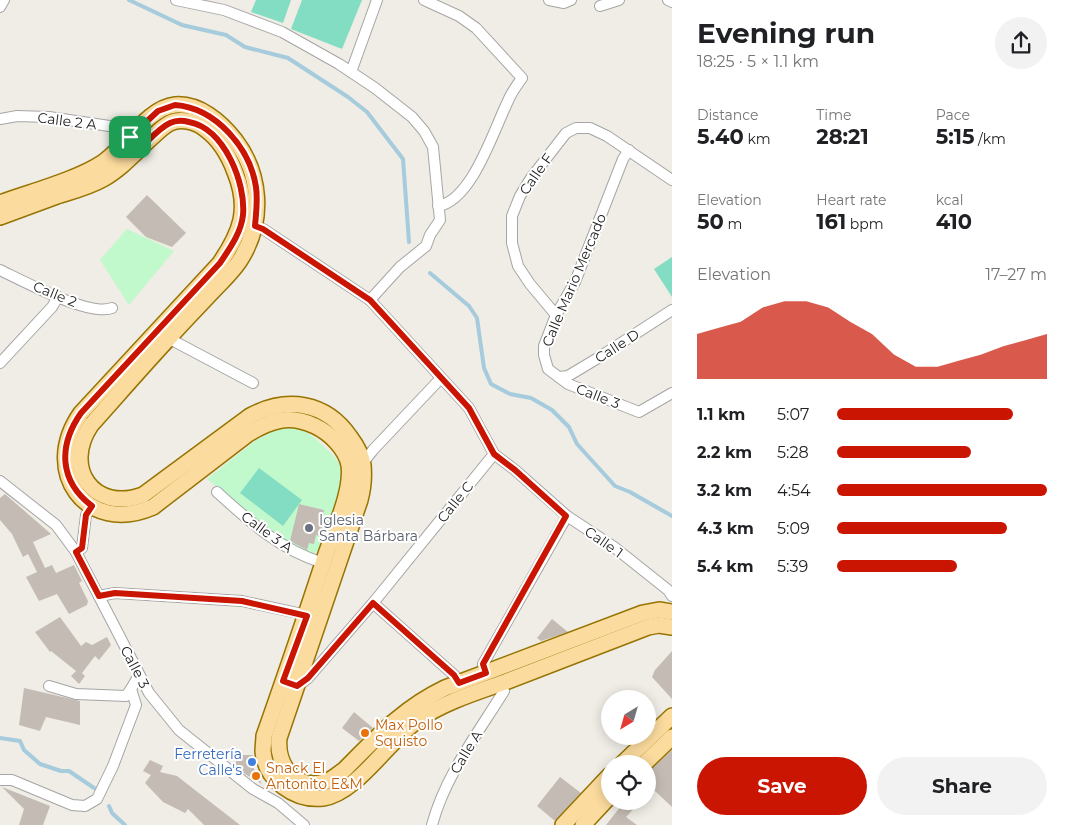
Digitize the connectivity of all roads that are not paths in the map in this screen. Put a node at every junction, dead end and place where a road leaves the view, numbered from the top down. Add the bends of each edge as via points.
1 (4, 0) edge
2 (176, 0) edge
3 (376, 0) edge
4 (424, 0) edge
5 (549, 0) edge
6 (571, 0) edge
7 (619, 0) edge
8 (668, 0) edge
9 (672, 2) edge
10 (600, 6) dead end
11 (0, 7) edge
12 (351, 72) junction
13 (0, 119) edge
14 (136, 143) junction
15 (629, 150) junction
16 (672, 180) edge
17 (0, 202) edge
18 (438, 206) junction
19 (0, 217) edge
20 (248, 224) junction
21 (0, 270) edge
22 (58, 297) junction
23 (370, 300) junction
24 (112, 308) dead end
25 (672, 310) edge
26 (556, 315) junction
27 (163, 334) junction
28 (0, 363) edge
29 (559, 377) junction
30 (441, 378) junction
31 (253, 383) dead end
32 (672, 393) edge
33 (494, 454) junction
34 (356, 465) junction
35 (0, 481) edge
36 (217, 492) dead end
37 (95, 500) junction
38 (566, 516) junction
39 (76, 552) junction
40 (322, 563) junction
41 (99, 596) junction
42 (672, 596) edge
43 (373, 603) junction
44 (672, 610) edge
45 (313, 618) junction
46 (672, 627) edge
47 (486, 673) junction
48 (139, 675) junction
49 (290, 684) junction
50 (500, 684) junction
51 (49, 686) dead end
52 (131, 689) junction
53 (462, 690) junction
54 (672, 716) edge
55 (672, 737) edge
56 (631, 755) edge
57 (653, 755) edge
58 (0, 780) edge
59 (291, 784) junction
60 (601, 785) edge
61 (278, 803) junction
62 (601, 806) edge
63 (304, 825) edge
64 (432, 825) edge
65 (563, 825) edge
66 (583, 825) edge

1 - 11 street
2 - 12 street via 224,10 282,32
3 - 12 street
4 - 18 street via 459,16 476,28 522,78 508,99 479,167 450,203
5 - 6 street via 564,3
7 - 10 street
8 - 9 street
12 - 18 street via 412,117 424,131 433,147
13 - 14 street, Calle 2 A via 18,116 49,118 116,128
14 - 17 main road via 82,174
14 - 19 main road via 119,168 104,179
14 - 20 main road via 158,111 175,105 187,106 213,118 236,141 252,171 258,203
15 - 16 street
15 - 26 street, Calle Mario Mercado via 575,282
15 - 26 street, Calle F via 590,128 576,128 566,133 520,196 512,216 512,243 518,266
18 - 23 street via 440,220 426,246 400,267
20 - 23 street, Calle 1 via 263,229
20 - 27 main road via 242,256 232,272
21 - 22 street, Calle 2
22 - 24 street, Calle 2 via 94,310
22 - 28 street
23 - 30 street, Calle 1
25 - 29 street, Calle D via 568,376
26 - 29 street, Calle Mario Mercado via 544,346 544,355 548,369
27 - 31 street
27 - 37 main road via 73,424 65,452 69,479 77,494
29 - 32 street, Calle 3 via 568,384 639,412
30 - 33 street, Calle 1 via 469,408
30 - 34 street
33 - 38 street, Calle 1
33 - 43 street, Calle C
34 - 37 main road via 331,436 270,406 250,416 143,495 132,499
34 - 40 main road
34 - 45 main road via 362,489 360,500
35 - 39 street, Calle 3 via 56,525
36 - 40 street, Calle 3 A via 274,539 298,554
37 - 39 street via 86,515 82,548
38 - 42 street, Calle 1 via 614,547
38 - 47 street via 483,664
39 - 41 street, Calle 3
40 - 45 main road
41 - 45 street via 115,593 242,601
41 - 48 street, Calle 3
43 - 49 street, Calle C via 308,678
43 - 53 street via 454,675
44 - 47 main road via 643,613
45 - 49 main road
46 - 50 main road via 648,627
47 - 53 main road
48 - 52 street
48 - 61 street, Calle 3 via 179,730 252,789
49 - 59 main road via 264,736 263,751 273,777
50 - 53 main road
50 - 64 street, Calle A via 504,691 456,769
51 - 52 street via 92,695 126,696
52 - 58 street via 136,705 97,799 85,806 72,805 12,780
53 - 59 main road via 418,720 340,792 316,798 298,795
54 - 56 main road
55 - 57 main road
59 - 61 street
60 - 65 main road
61 - 63 street, Calle 3
62 - 66 main road

